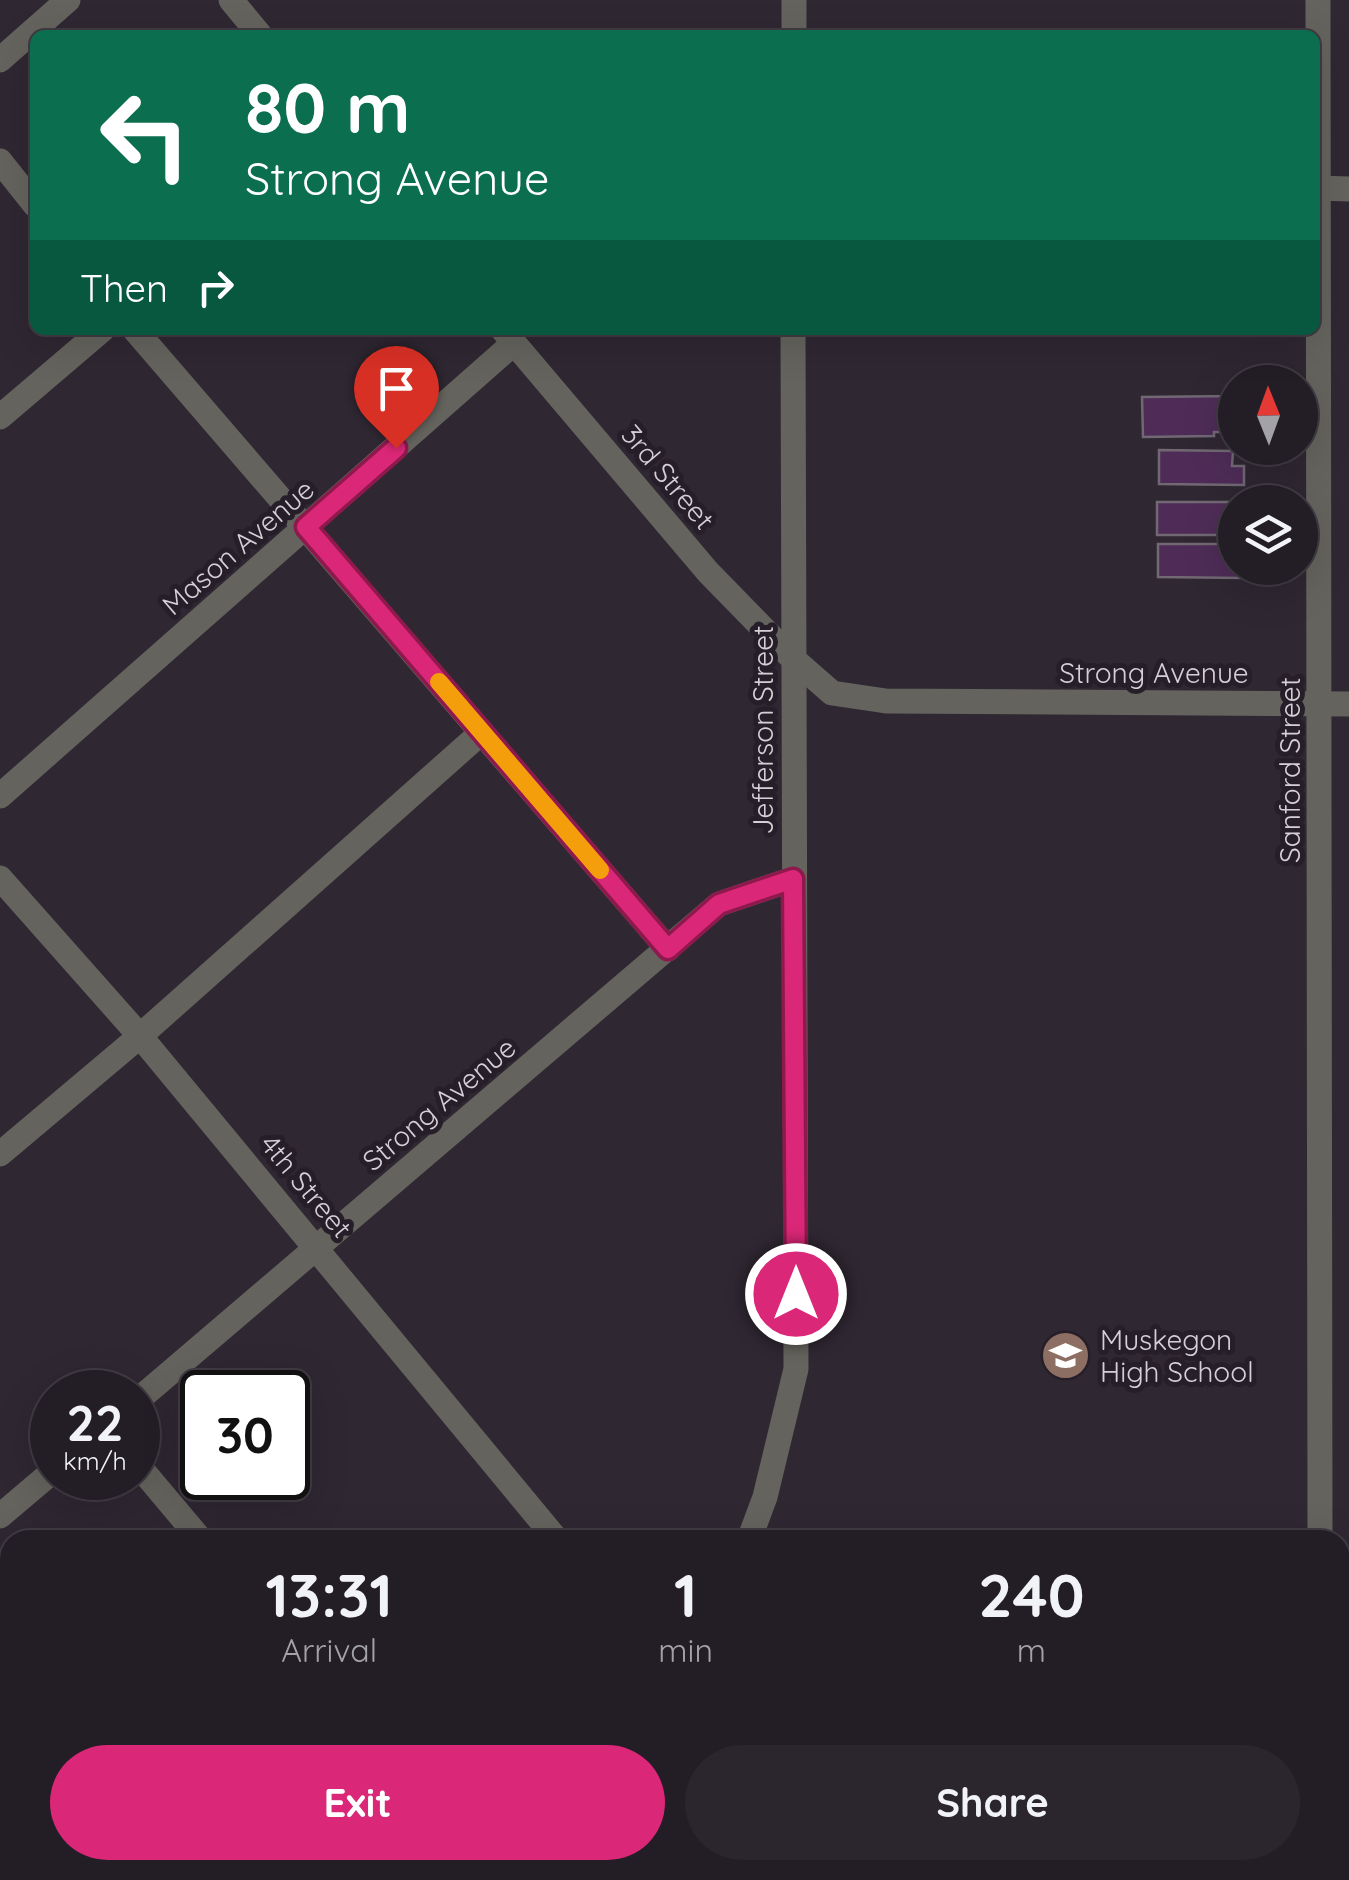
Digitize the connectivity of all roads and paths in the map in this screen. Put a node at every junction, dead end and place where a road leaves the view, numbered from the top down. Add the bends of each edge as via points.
1 (68, 0) edge
2 (231, 0) edge
3 (794, 0) edge
4 (1318, 0) edge
5 (34, 30) edge
6 (256, 30) edge
7 (794, 30) edge
8 (1318, 30) edge
9 (30, 34) edge
10 (0, 60) edge
11 (0, 161) edge
12 (1320, 188) edge
13 (1349, 190) edge
14 (30, 200) edge
15 (96, 335) edge
16 (139, 335) edge
17 (793, 335) edge
18 (1319, 335) edge
19 (509, 337) edge
20 (0, 418) edge
21 (306, 527) junction
22 (792, 658) junction
23 (1320, 704) junction
24 (1349, 704) edge
25 (482, 732) junction
26 (0, 796) edge
27 (0, 878) edge
28 (793, 879) junction
29 (668, 949) junction
30 (140, 1036) junction
31 (0, 1154) edge
32 (317, 1246) junction
33 (160, 1381) edge
34 (30, 1491) edge
35 (160, 1491) edge
36 (0, 1516) edge
37 (193, 1530) edge
38 (549, 1530) edge
39 (753, 1530) edge
40 (1320, 1530) edge

1 - 5 street
2 - 6 street
3 - 7 street
4 - 8 street, Sanford Street
9 - 10 street
11 - 14 street
12 - 13 street
15 - 20 street
16 - 21 street
17 - 22 street, Jefferson Street
18 - 23 street, Sanford Street
19 - 21 street, Mason Avenue
19 - 22 street, 3rd Street via 708,572
21 - 25 street
21 - 26 street, Mason Avenue
22 - 23 street, Strong Avenue via 832,693 886,701
22 - 28 street, Jefferson Street
23 - 24 street, Strong Avenue
23 - 40 street, Sanford Street
25 - 29 street
25 - 30 street
27 - 30 street, 4th Street
28 - 29 street, Strong Avenue via 719,904
28 - 39 street, Jefferson Street via 796,1370
29 - 32 street, Strong Avenue
30 - 31 street
30 - 32 street, 4th Street
32 - 33 street, Strong Avenue
32 - 38 street, 4th Street
34 - 36 street
35 - 37 street

